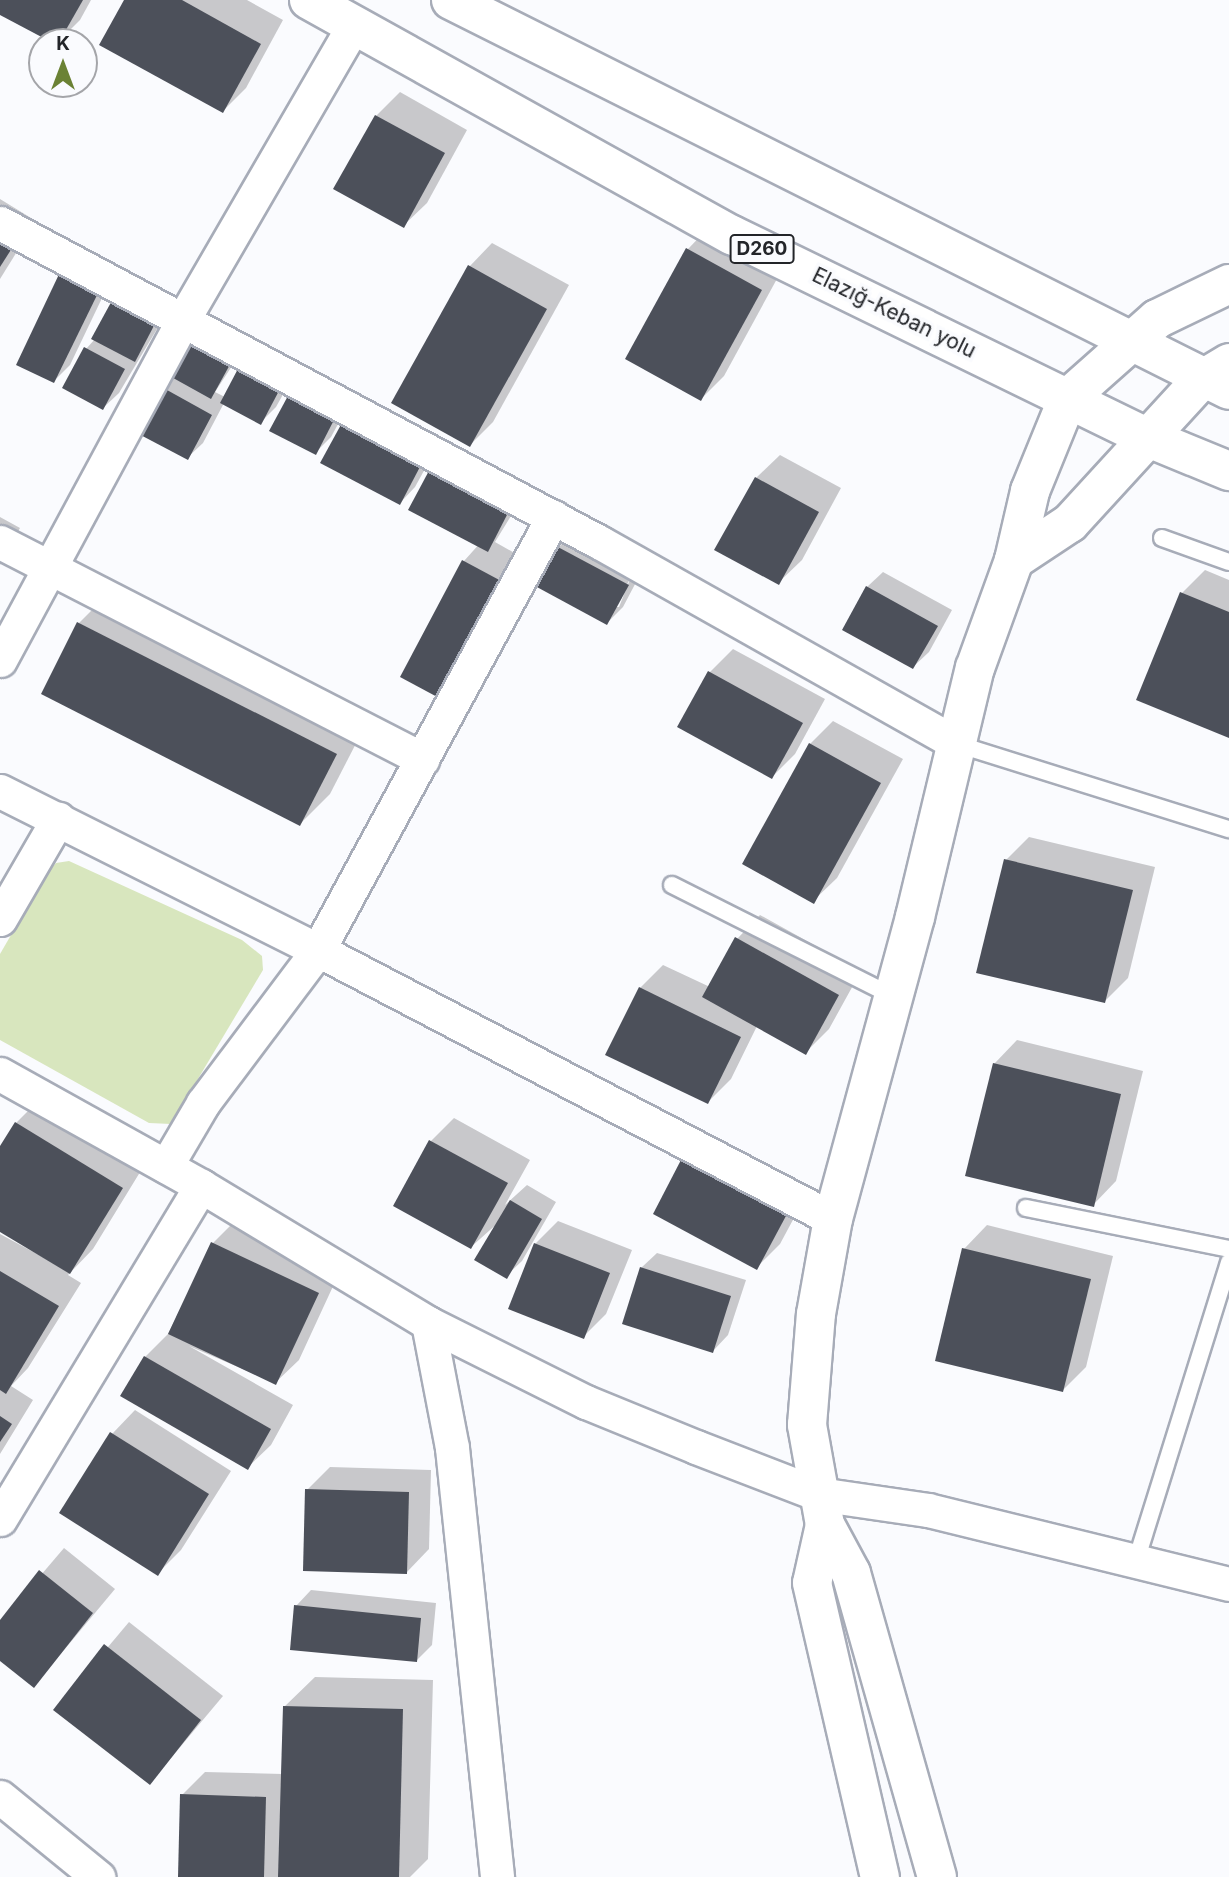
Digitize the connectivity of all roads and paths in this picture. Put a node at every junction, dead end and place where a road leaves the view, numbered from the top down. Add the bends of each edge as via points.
1 (309, 0) edge
2 (451, 0) edge
3 (354, 25) junction
4 (0, 223) edge
5 (1229, 284) edge
6 (184, 318) junction
7 (1129, 343) junction
8 (1220, 378) edge
9 (1068, 398) junction
10 (1146, 437) junction
11 (1229, 471) edge
12 (553, 517) junction
13 (1162, 538) dead end
14 (0, 542) edge
15 (1014, 560) junction
16 (1229, 562) edge
17 (50, 570) junction
18 (0, 660) edge
19 (956, 743) junction
20 (422, 759) junction
21 (0, 791) edge
22 (58, 819) junction
23 (1229, 829) edge
24 (672, 885) dead end
25 (0, 919) edge
26 (318, 950) junction
27 (893, 996) junction
28 (0, 1074) edge
29 (166, 1166) junction
30 (201, 1186) junction
31 (1026, 1208) dead end
32 (833, 1219) junction
33 (1229, 1249) edge
34 (1229, 1262) edge
35 (428, 1322) junction
36 (822, 1509) junction
37 (0, 1520) edge
38 (1136, 1561) junction
39 (1229, 1584) edge
40 (0, 1797) edge
41 (873, 1874) edge
42 (98, 1877) edge
43 (497, 1877) edge
44 (937, 1877) edge

1 - 3 main road, Elazığ-Keban yolu / D260
2 - 7 main road
3 - 6 street
3 - 9 main road, Elazığ-Keban yolu / D260 via 732,234
4 - 6 street
5 - 7 main road via 1157,319
6 - 12 street
6 - 17 street
7 - 8 main road
7 - 9 main road
8 - 10 main road
9 - 10 main road, Elazığ-Keban yolu / D260
9 - 15 main road via 1030,491
10 - 11 main road, Elazığ-Keban yolu / D260
10 - 15 main road via 1070,523
12 - 19 street
12 - 20 street
13 - 16 lane
14 - 17 street
15 - 19 main road via 975,668
17 - 18 street
17 - 20 street
19 - 23 lane
19 - 27 main road
20 - 26 street
21 - 22 street
22 - 25 street
22 - 26 street
24 - 27 lane
26 - 29 street via 203,1103
26 - 32 street
27 - 32 main road
28 - 29 street
29 - 30 street
30 - 35 street
30 - 37 street
31 - 33 lane
32 - 36 main road via 807,1384 807,1425
34 - 38 lane
35 - 36 street via 586,1402
35 - 43 street via 452,1448
36 - 38 street via 928,1510
36 - 41 main road via 812,1583
36 - 44 main road via 851,1573
38 - 39 street
40 - 42 street

